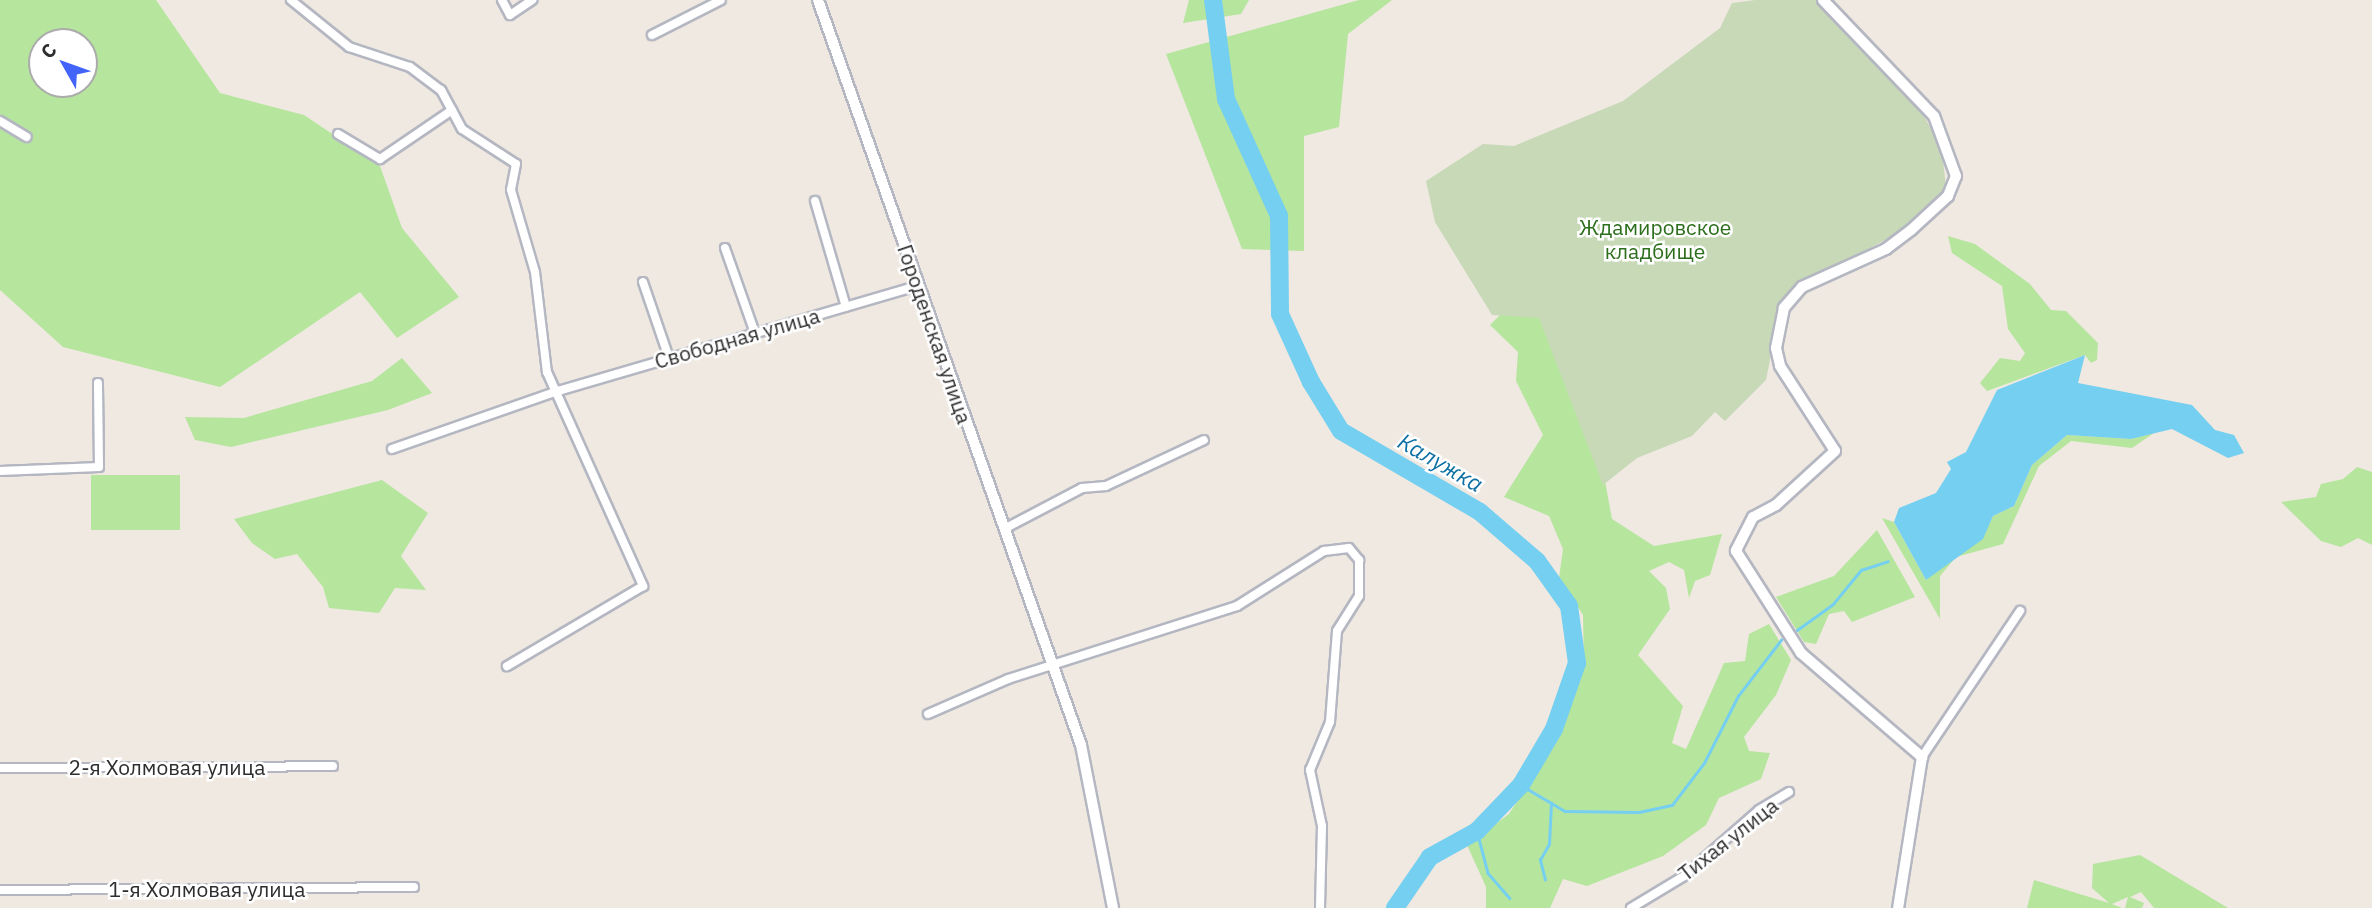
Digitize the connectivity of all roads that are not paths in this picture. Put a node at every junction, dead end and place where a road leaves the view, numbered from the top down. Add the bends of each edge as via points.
1 (291, 0) edge
2 (502, 0) edge
3 (532, 0) edge
4 (720, 0) edge
5 (818, 0) edge
6 (1823, 0) edge
7 (652, 35) dead end
8 (452, 110) junction
9 (0, 121) edge
10 (338, 134) dead end
11 (27, 137) dead end
12 (814, 201) dead end
13 (725, 248) dead end
14 (643, 282) dead end
15 (917, 286) junction
16 (846, 307) junction
17 (755, 333) junction
18 (669, 358) junction
19 (98, 383) dead end
20 (558, 391) junction
21 (1205, 440) dead end
22 (392, 449) dead end
23 (0, 471) edge
24 (1004, 529) junction
25 (2020, 611) dead end
26 (507, 666) dead end
27 (1052, 667) junction
28 (928, 714) dead end
29 (1922, 757) junction
30 (333, 766) dead end
31 (0, 768) edge
32 (1789, 792) dead end
33 (414, 887) dead end
34 (0, 890) edge
35 (1113, 908) edge
36 (1320, 908) edge
37 (1631, 908) edge
38 (1898, 908) edge

1 - 8 street via 349,47 410,67 441,90
2 - 3 street via 510,15
4 - 7 street
5 - 15 street, Городенская улица
6 - 29 street via 1934,116 1956,176 1948,196 1886,249 1802,287 1784,309 1776,348 1780,366 1835,451 1776,505 1752,517 1736,551 1801,653
8 - 10 street via 380,159
8 - 20 street via 462,129 516,164 511,190 535,272 547,372
9 - 11 street
12 - 16 street
13 - 17 street
14 - 18 street
15 - 16 street, Свободная улица
15 - 24 street, Городенская улица
16 - 17 street, Свободная улица
17 - 18 street, Свободная улица
18 - 20 street, Свободная улица
19 - 23 street via 99,467
20 - 22 street, Свободная улица
20 - 26 street via 643,586
21 - 24 street via 1106,486 1082,488
24 - 27 street, Городенская улица
25 - 29 street
27 - 28 street
27 - 35 street, Городенская улица via 1082,746
27 - 36 street via 1237,606 1338,545 1355,552 1359,596 1337,631 1330,722 1310,770 1322,826
29 - 38 street
30 - 31 street, 2-я Холмовая улица
32 - 37 street, Тихая улица via 1759,810 1684,876
33 - 34 street, 1-я Холмовая улица

